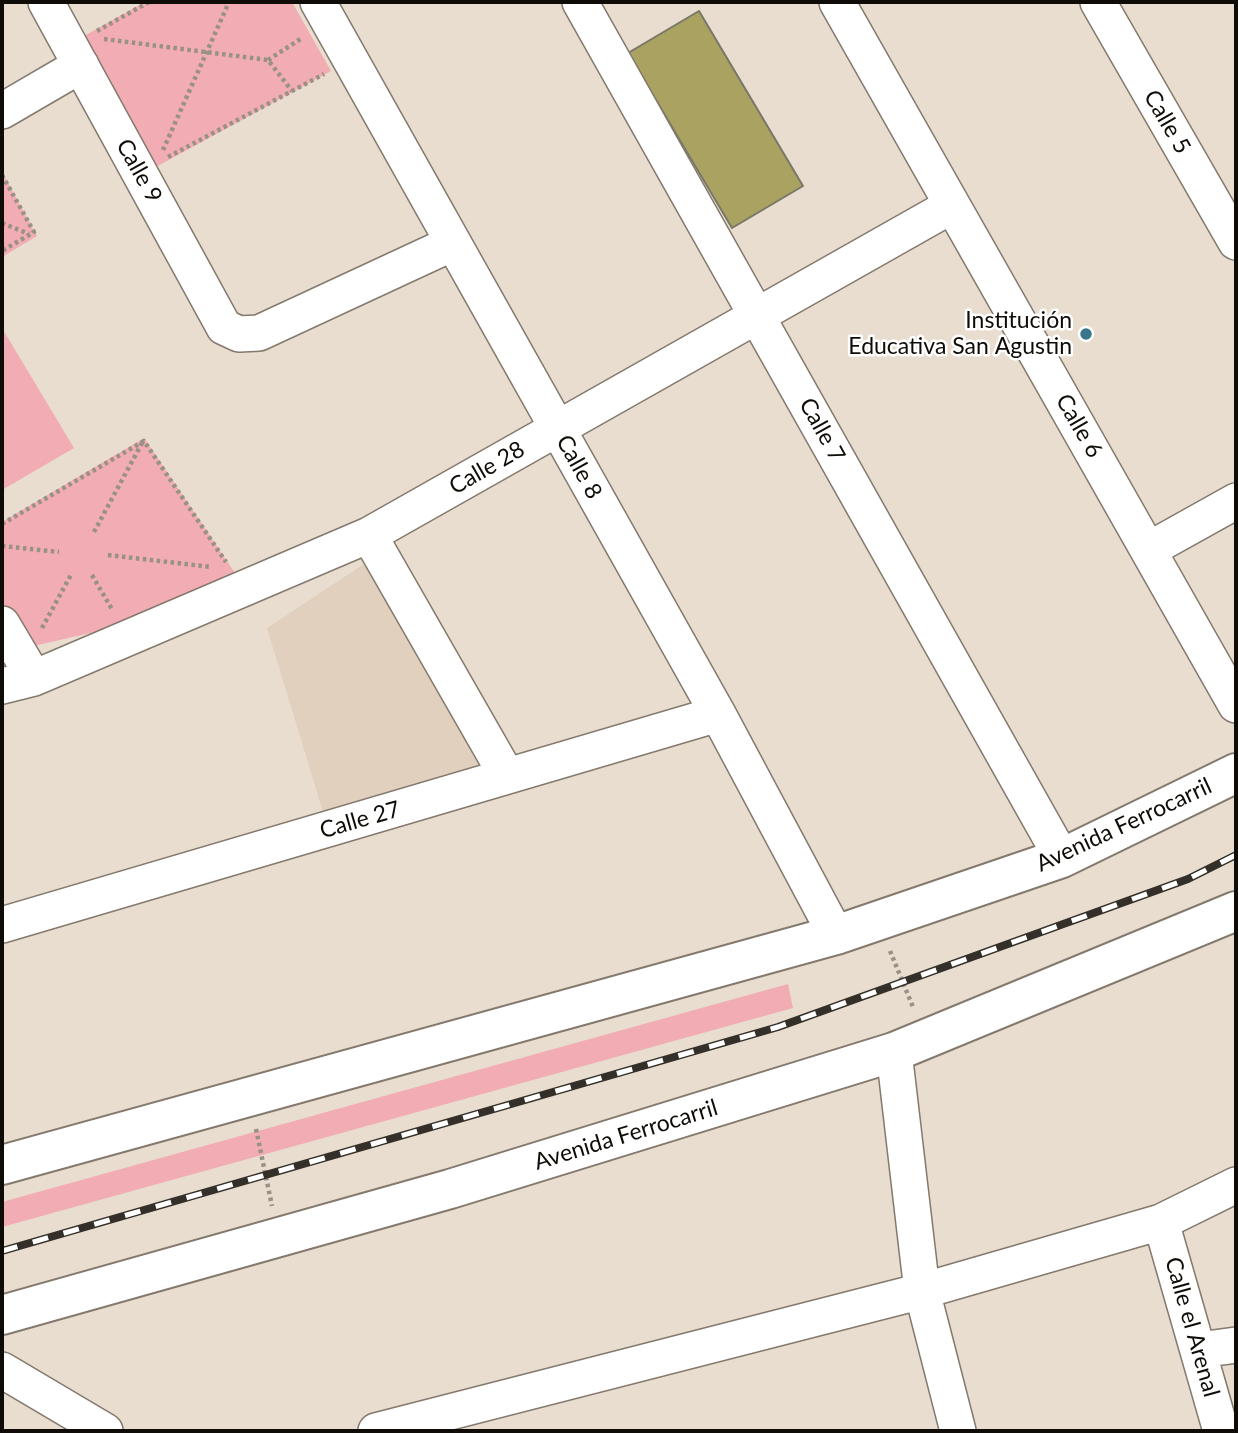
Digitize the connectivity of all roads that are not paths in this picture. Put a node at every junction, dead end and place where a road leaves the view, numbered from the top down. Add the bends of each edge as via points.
1 (46, 2) edge
2 (580, 2) edge
3 (836, 2) edge
4 (1098, 2) edge
5 (313, 18) edge
6 (80, 50) junction
7 (2, 111) edge
8 (951, 206) junction
9 (1236, 242) edge
10 (453, 243) junction
11 (758, 316) junction
12 (557, 428) junction
13 (1236, 501) edge
14 (369, 535) junction
15 (1150, 549) junction
16 (2, 624) edge
17 (18, 682) edge
18 (1236, 705) edge
19 (718, 714) junction
20 (1236, 774) edge
21 (508, 776) junction
22 (1062, 858) junction
23 (1236, 911) edge
24 (2, 925) edge
25 (836, 935) junction
26 (910, 1046) junction
27 (2, 1166) edge
28 (1236, 1185) edge
29 (1161, 1222) junction
30 (922, 1291) junction
31 (2, 1315) edge
32 (1236, 1345) edge
33 (1199, 1350) junction
34 (2, 1370) edge
35 (485, 1418) edge
36 (105, 1431) edge
37 (376, 1431) edge
38 (958, 1431) edge
39 (1221, 1431) edge

1 - 6 street, Calle 9
2 - 11 street, Calle 7
3 - 8 street, Calle 6
4 - 9 street, Calle 5
5 - 10 street, Calle 8
6 - 7 street
6 - 10 street, Calle 9 via 224,327 239,334 259,333
8 - 11 street, Calle 28
8 - 15 street, Calle 6
10 - 12 street, Calle 8
11 - 12 street, Calle 28
11 - 22 street, Calle 7
12 - 14 street, Calle 28
12 - 19 street, Calle 8
13 - 15 street
14 - 17 street, Calle 28
14 - 21 street
15 - 18 street, Calle 6
16 - 17 street
19 - 21 street, Calle 27
19 - 25 street, Calle 8
20 - 22 street, Avenida Ferrocarril
21 - 24 street, Calle 27
22 - 25 street, Avenida Ferrocarril
23 - 26 street, Avenida Ferrocarril
25 - 27 street, Avenida Ferrocarril
26 - 30 street
26 - 31 street, Avenida Ferrocarril via 450,1189
28 - 29 street
29 - 30 street
29 - 33 street, Calle el Arenal
30 - 35 street
30 - 38 street
32 - 33 street
33 - 39 street, Calle el Arenal
34 - 36 street
35 - 37 street

